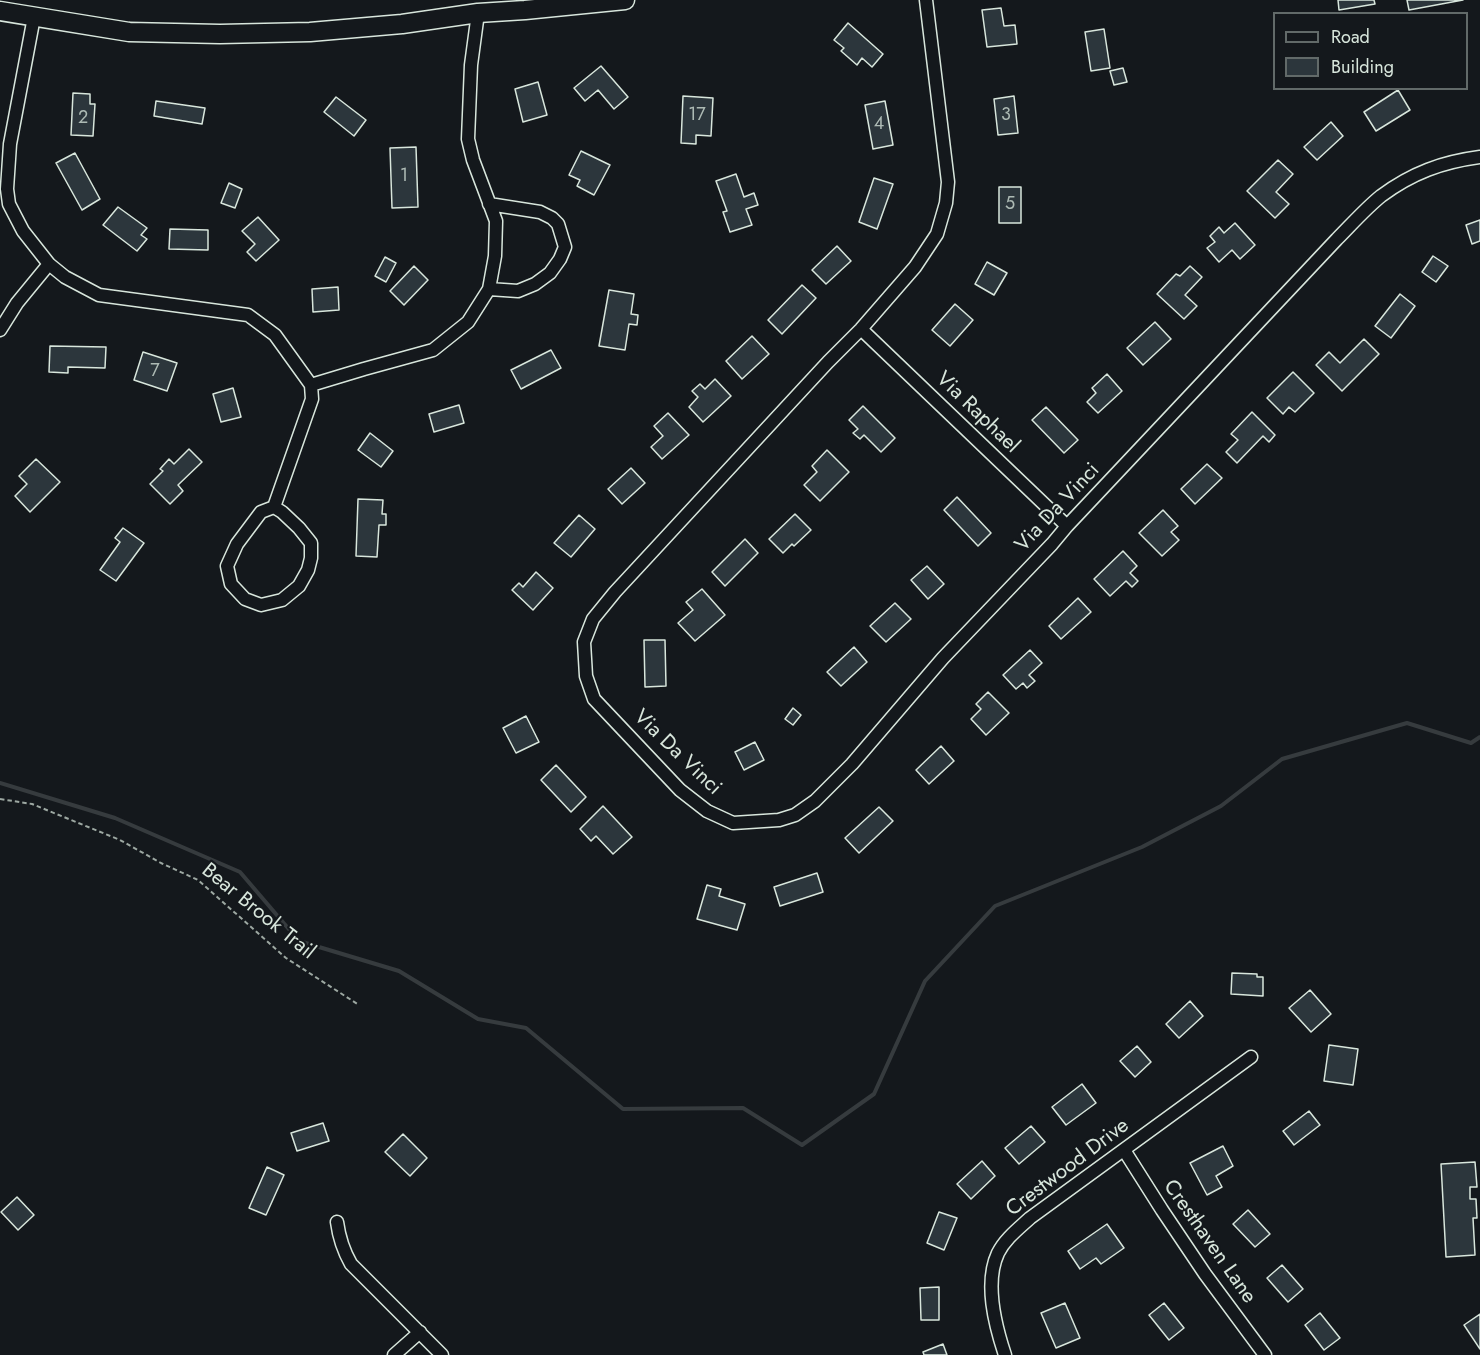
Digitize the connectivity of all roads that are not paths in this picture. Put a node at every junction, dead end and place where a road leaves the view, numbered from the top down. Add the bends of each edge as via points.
1 (625, 0) edge
2 (926, 0) edge
3 (0, 11) edge
4 (478, 13) junction
5 (34, 17) junction
6 (1480, 158) edge
7 (489, 204) junction
8 (49, 264) junction
9 (489, 289) junction
10 (861, 329) junction
11 (0, 330) edge
12 (310, 385) junction
13 (274, 507) junction
14 (1067, 526) junction
15 (1251, 1057) dead end
16 (1125, 1150) junction
17 (337, 1222) dead end
18 (420, 1332) junction
19 (394, 1355) edge
20 (442, 1355) edge
21 (1005, 1355) edge
22 (1265, 1355) edge

1 - 4 street
2 - 10 street, Via Da Vinci via 948,182 946,203 937,234 915,267
3 - 5 street
4 - 5 street via 310,32 220,34 129,32
4 - 7 street via 468,139
5 - 8 street via 10,144 7,189 15,217
6 - 14 street, Via Da Vinci via 1454,161 1406,179 1379,198
7 - 9 street via 496,221
7 - 9 street via 540,212 552,218 558,224 565,247 550,273 535,284 518,291
8 - 11 street
8 - 12 street via 99,295 248,315 274,335
9 - 12 street via 468,322 433,350
10 - 14 street, Via Raphael
10 - 14 street, Via Da Vinci via 593,619 584,642 586,676 594,699 680,790 707,812 733,823 795,815 852,764 943,658
12 - 13 street via 312,399
13 - 13 street via 261,512 237,544 227,566 231,584 245,599 261,604 282,600 299,586 311,558 311,543
15 - 16 street, Crestwood Drive
16 - 21 street, Crestwood Drive via 1030,1218 999,1252 993,1268 992,1292
16 - 22 street, Cresthaven Lane via 1205,1274
17 - 18 street via 351,1264
18 - 19 street
18 - 20 street

